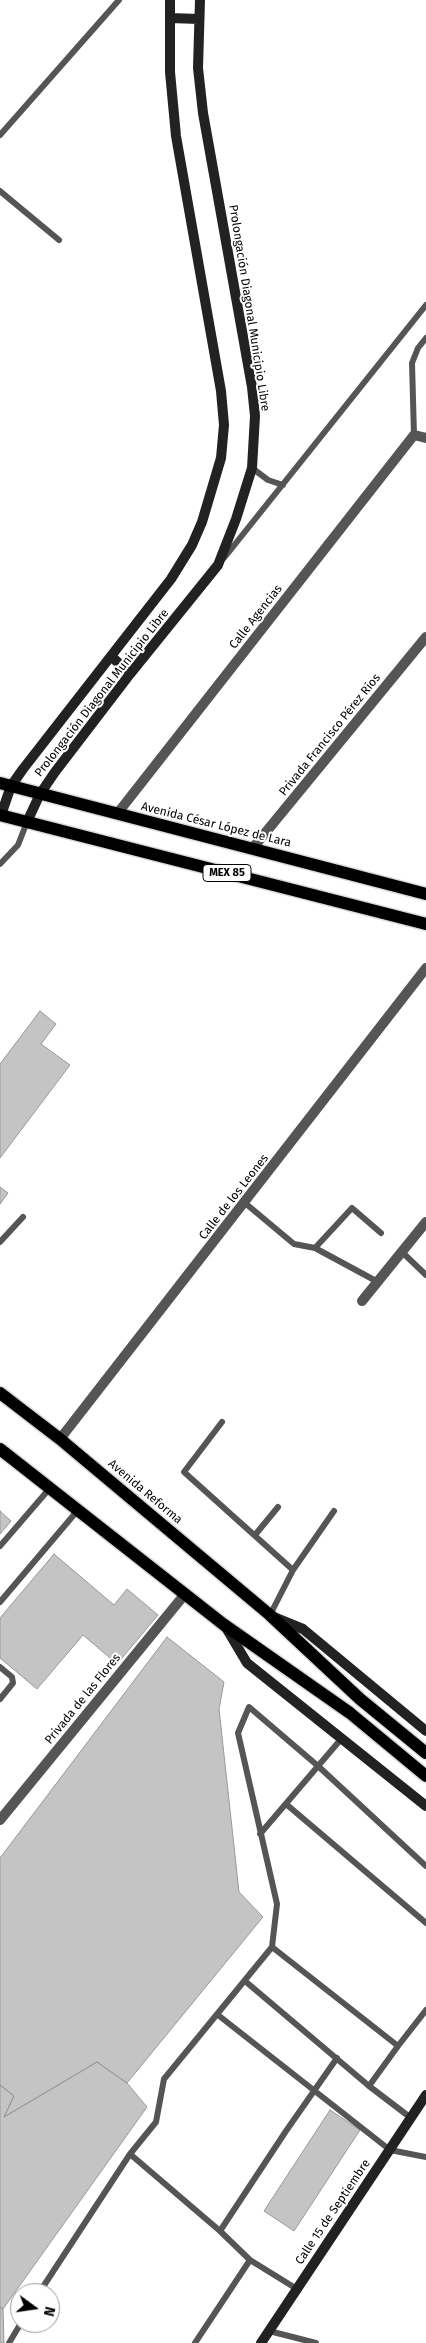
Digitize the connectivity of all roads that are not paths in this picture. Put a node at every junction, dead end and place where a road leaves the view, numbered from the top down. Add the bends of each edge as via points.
1 (119, 0) edge
2 (170, 0) edge
3 (200, 0) edge
4 (170, 18) junction
5 (200, 19) junction
6 (0, 135) edge
7 (0, 191) edge
8 (59, 240) dead end
9 (426, 304) edge
10 (426, 338) edge
11 (414, 435) junction
12 (426, 438) edge
13 (252, 468) junction
14 (283, 485) junction
15 (218, 565) junction
16 (426, 637) edge
17 (111, 656) junction
18 (130, 674) junction
19 (5, 785) edge
20 (40, 794) junction
21 (117, 814) junction
22 (1, 815) edge
23 (27, 822) junction
24 (252, 849) junction
25 (0, 864) edge
26 (426, 894) edge
27 (426, 924) edge
28 (426, 968) edge
29 (245, 1203) junction
30 (23, 1217) dead end
31 (426, 1222) edge
32 (381, 1233) dead end
33 (0, 1242) edge
34 (315, 1248) junction
35 (402, 1252) junction
36 (426, 1276) edge
37 (378, 1282) junction
38 (362, 1301) dead end
39 (0, 1393) edge
40 (222, 1422) dead end
41 (60, 1439) junction
42 (0, 1449) edge
43 (50, 1488) junction
44 (278, 1507) dead end
45 (78, 1510) junction
46 (334, 1511) dead end
47 (255, 1535) junction
48 (0, 1546) edge
49 (293, 1570) junction
50 (185, 1594) junction
51 (0, 1602) edge
52 (270, 1616) junction
53 (223, 1624) junction
54 (0, 1667) edge
55 (0, 1699) edge
56 (426, 1731) edge
57 (342, 1738) junction
58 (426, 1753) edge
59 (318, 1766) junction
60 (426, 1776) edge
61 (286, 1804) junction
62 (426, 1806) edge
63 (0, 1820) edge
64 (260, 1834) junction
65 (426, 1866) edge
66 (426, 1922) edge
67 (272, 1948) junction
68 (245, 1981) junction
69 (426, 2010) edge
70 (218, 2015) junction
71 (398, 2046) junction
72 (337, 2058) junction
73 (369, 2086) junction
74 (314, 2090) junction
75 (426, 2095) edge
76 (411, 2118) junction
77 (390, 2150) junction
78 (130, 2154) junction
79 (426, 2157) edge
80 (220, 2231) junction
81 (250, 2260) junction
82 (46, 2283) edge
83 (297, 2289) junction
84 (269, 2330) junction
85 (195, 2343) edge
86 (261, 2343) edge
87 (316, 2343) edge

1 - 6 lane
2 - 4 street, Prolongación Diagonal Municipio Libre
3 - 5 street, Prolongación Diagonal Municipio Libre
4 - 5 street
4 - 17 street, Prolongación Diagonal Municipio Libre via 170,72 176,136 221,391 223,442 216,481 192,545 172,579
5 - 13 street, Prolongación Diagonal Municipio Libre via 198,68 203,113 252,387 255,416
7 - 8 lane
9 - 14 lane
10 - 11 lane via 412,363
11 - 12 street
11 - 21 street, Calle Agencias
13 - 14 lane via 259,475
13 - 15 street, Prolongación Diagonal Municipio Libre
14 - 15 lane
15 - 18 street, Prolongación Diagonal Municipio Libre
16 - 24 street, Privada Francisco Pérez Ríos
17 - 18 street
17 - 19 street, Prolongación Diagonal Municipio Libre
18 - 20 street, Prolongación Diagonal Municipio Libre
19 - 20 main road, Avenida César López de Lara / MEX 85
19 - 22 street, Prolongación Diagonal Municipio Libre
20 - 21 main road, Avenida César López de Lara / MEX 85
20 - 23 street, Prolongación Diagonal Municipio Libre
21 - 24 main road, Avenida César López de Lara / MEX 85
22 - 23 main road, MEX 85
23 - 25 lane via 18,845
23 - 27 main road, MEX 85
24 - 26 main road, Avenida César López de Lara / MEX 85
28 - 29 street, Calle de los Leones
29 - 34 lane via 294,1244
29 - 41 street, Calle de los Leones
30 - 33 lane
31 - 35 street
32 - 34 lane via 352,1208
34 - 37 lane
35 - 36 lane
35 - 37 street
37 - 38 street
39 - 41 main road, Avenida Reforma
40 - 47 lane via 184,1472
41 - 52 main road, Avenida Reforma
42 - 43 main road
43 - 45 main road
43 - 48 lane
44 - 47 lane
45 - 50 main road
45 - 51 lane
46 - 49 lane
47 - 49 lane
49 - 52 lane
50 - 53 main road
50 - 63 street, Privada de las Flores
52 - 56 street, Avenida Reforma via 303,1629
52 - 58 main road, Avenida Reforma via 360,1699
53 - 57 street via 247,1663
53 - 60 main road via 350,1713
54 - 55 lane via 12,1677 13,1683
57 - 59 lane
57 - 62 street
59 - 61 lane
59 - 64 lane via 249,1707 238,1733
59 - 65 lane
61 - 64 lane
61 - 66 lane
64 - 67 lane via 277,1904
67 - 68 lane
67 - 71 lane
68 - 70 lane
68 - 72 lane
69 - 71 lane
70 - 74 lane
70 - 78 lane via 164,2079 156,2122
71 - 73 lane
72 - 73 lane
72 - 74 lane
73 - 76 lane
74 - 77 lane
74 - 80 lane
75 - 76 street, Calle 15 de Septiembre
76 - 77 street, Calle 15 de Septiembre
77 - 79 lane
77 - 83 street, Calle 15 de Septiembre
78 - 80 lane
78 - 82 lane
80 - 81 lane
81 - 83 lane
81 - 85 lane
83 - 84 street, Calle 15 de Septiembre
84 - 86 street, Calle 15 de Septiembre
84 - 87 lane

